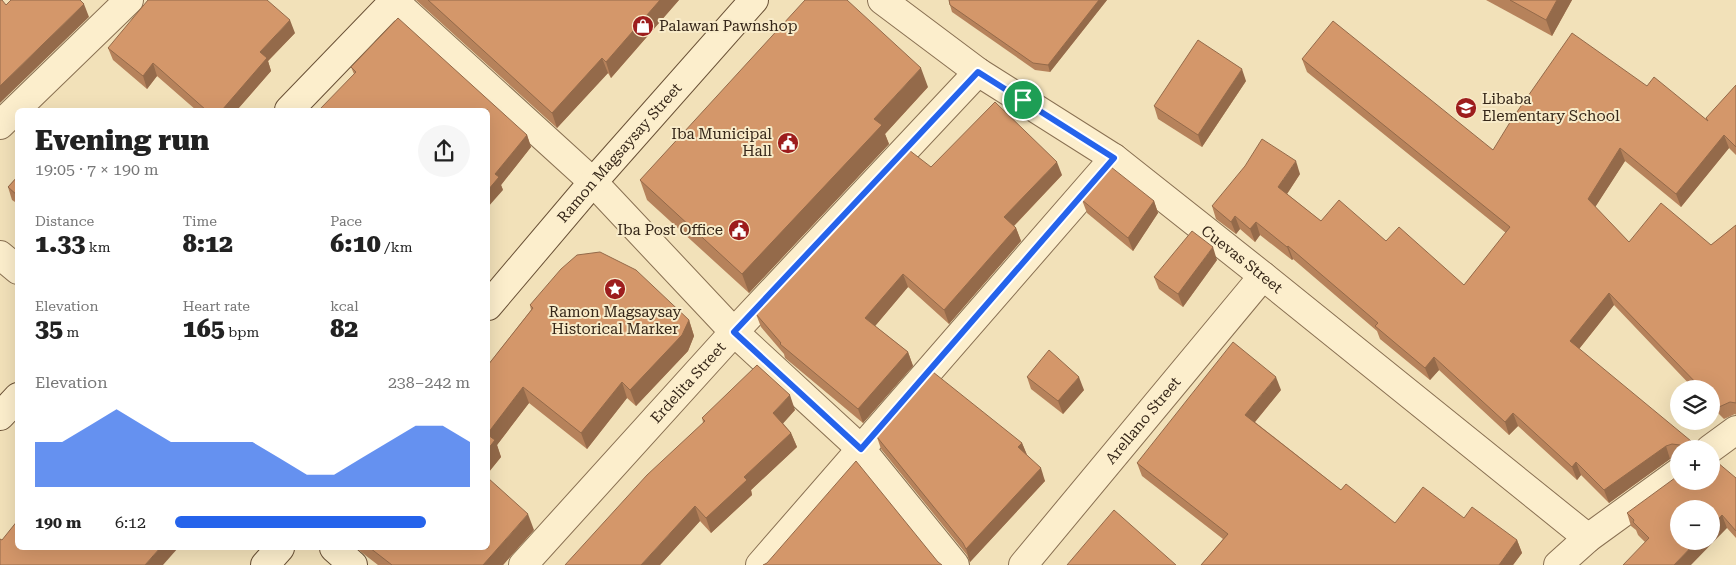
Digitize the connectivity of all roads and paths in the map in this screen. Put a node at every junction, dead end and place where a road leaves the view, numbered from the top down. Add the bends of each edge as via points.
1 (129, 0) edge
2 (394, 0) edge
3 (754, 0) edge
4 (882, 0) edge
5 (978, 72) junction
6 (18, 108) edge
7 (291, 108) edge
8 (15, 110) edge
9 (0, 125) edge
10 (1114, 158) junction
11 (593, 182) junction
12 (0, 255) edge
13 (15, 268) edge
14 (1263, 276) junction
15 (490, 304) edge
16 (734, 332) junction
17 (15, 400) edge
18 (0, 416) edge
19 (1736, 430) edge
20 (1720, 442) edge
21 (861, 449) junction
22 (1670, 479) edge
23 (1588, 538) junction
24 (278, 550) edge
25 (336, 550) edge
26 (265, 565) edge
27 (352, 565) edge
28 (523, 565) edge
29 (760, 565) edge
30 (955, 565) edge
31 (1023, 565) edge
32 (1558, 565) edge

1 - 6 street
2 - 7 street
2 - 11 street
3 - 11 street, Ramon Magsaysay Street
4 - 5 street, Cuevas Street
5 - 10 street, Cuevas Street
5 - 16 street, Erdelita Street
8 - 9 street
10 - 14 street, Cuevas Street
10 - 21 street
11 - 15 street, Ramon Magsaysay Street
11 - 16 street
12 - 13 street
14 - 23 street, Cuevas Street
14 - 31 street, Arellano Street
16 - 21 street
16 - 28 street, Erdelita Street
17 - 18 street
19 - 20 street
21 - 29 street
21 - 30 street
22 - 23 street
23 - 32 street
24 - 26 street
25 - 27 street

